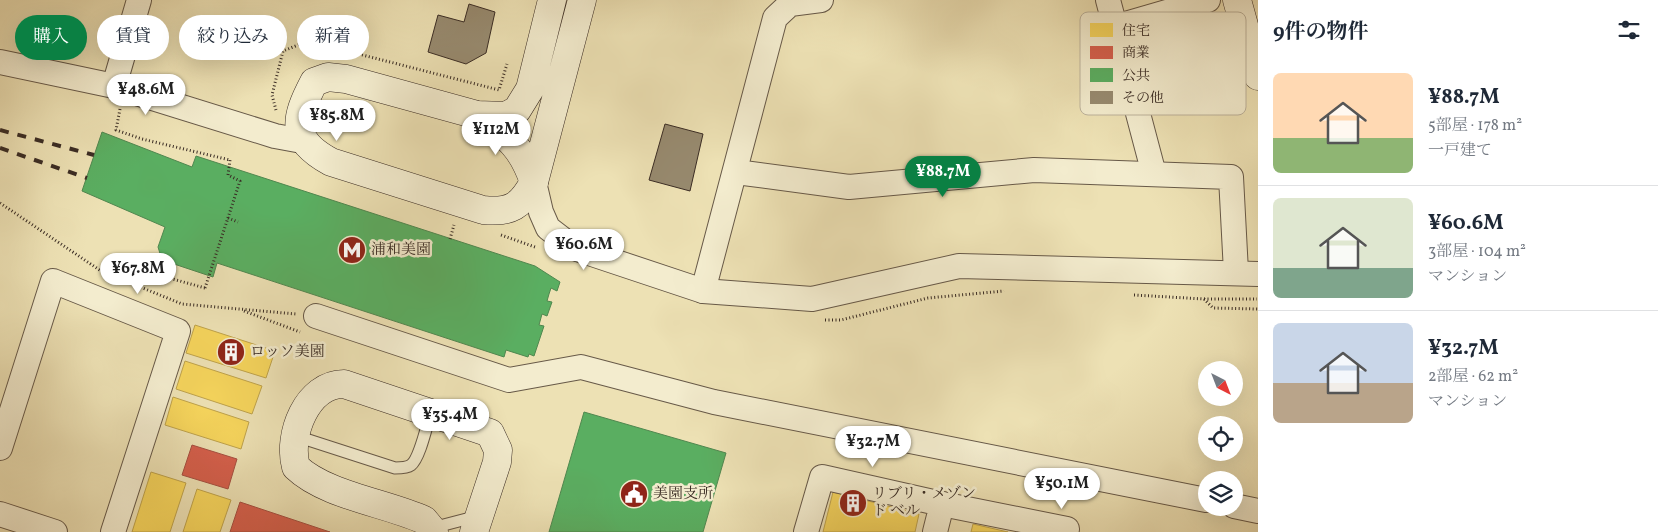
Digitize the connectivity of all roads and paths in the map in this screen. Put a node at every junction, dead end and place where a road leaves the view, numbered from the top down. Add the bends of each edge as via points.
1 (139, 0) edge
2 (552, 0) edge
3 (582, 0) edge
4 (821, 0) edge
5 (1208, 0) edge
6 (1167, 12) edge
7 (1246, 33) edge
8 (0, 62) edge
9 (1258, 76) edge
10 (117, 97) junction
11 (477, 115) junction
12 (1138, 115) edge
13 (302, 141) junction
14 (736, 172) junction
15 (1154, 174) junction
16 (534, 182) junction
17 (0, 203) edge
18 (228, 218) junction
19 (456, 219) dead end
20 (238, 222) dead end
21 (450, 238) dead end
22 (1247, 273) edge
23 (111, 276) junction
24 (1011, 290) dead end
25 (703, 291) junction
26 (1126, 294) dead end
27 (1204, 299) junction
28 (1257, 299) edge
29 (1258, 309) edge
30 (241, 310) junction
31 (823, 320) dead end
32 (308, 324) junction
33 (431, 412) junction
34 (296, 436) junction
35 (0, 448) edge
36 (1198, 498) edge
37 (942, 504) junction
38 (1243, 508) edge
39 (1258, 511) edge
40 (0, 514) edge
41 (477, 524) edge
42 (433, 530) edge
43 (1072, 531) edge
44 (55, 532) edge
45 (113, 532) edge
46 (806, 532) edge
47 (935, 532) edge

1 - 10 street
2 - 11 street via 525,100 506,116
3 - 16 street
4 - 14 street via 790,4 775,18
5 - 6 street
7 - 9 street
8 - 10 street
10 - 13 street
10 - 18 path, bridge via 116,130 230,160 228,175 240,181
11 - 13 street via 346,78 328,77 314,82 304,101 299,123
11 - 16 street via 518,146
12 - 15 street
13 - 16 street via 330,162 483,210 499,212 513,208 526,198
14 - 15 street via 849,187 1034,170
14 - 25 street
15 - 22 street via 1231,177
16 - 25 street via 540,212 548,228 574,248
17 - 23 path
18 - 20 path
18 - 23 path, bridge via 205,288 115,263
19 - 21 path
22 - 25 street via 959,266 812,299
23 - 30 path via 182,304
24 - 31 path via 928,298 841,320
26 - 27 path
27 - 28 path
27 - 29 path via 1213,308
30 - 32 path
30 - 32 path
32 - 36 street via 509,380 581,367 714,402
33 - 34 street via 344,384 332,384 314,396
33 - 34 lane via 416,458 412,465 404,468
33 - 41 street via 482,429 495,440 497,462
34 - 42 street via 293,457 296,467 306,476 406,512 424,520
35 - 45 street via 53,281 178,331
37 - 43 street
37 - 46 street via 822,477
37 - 47 street
38 - 39 street
40 - 44 street
41 - 42 lane

